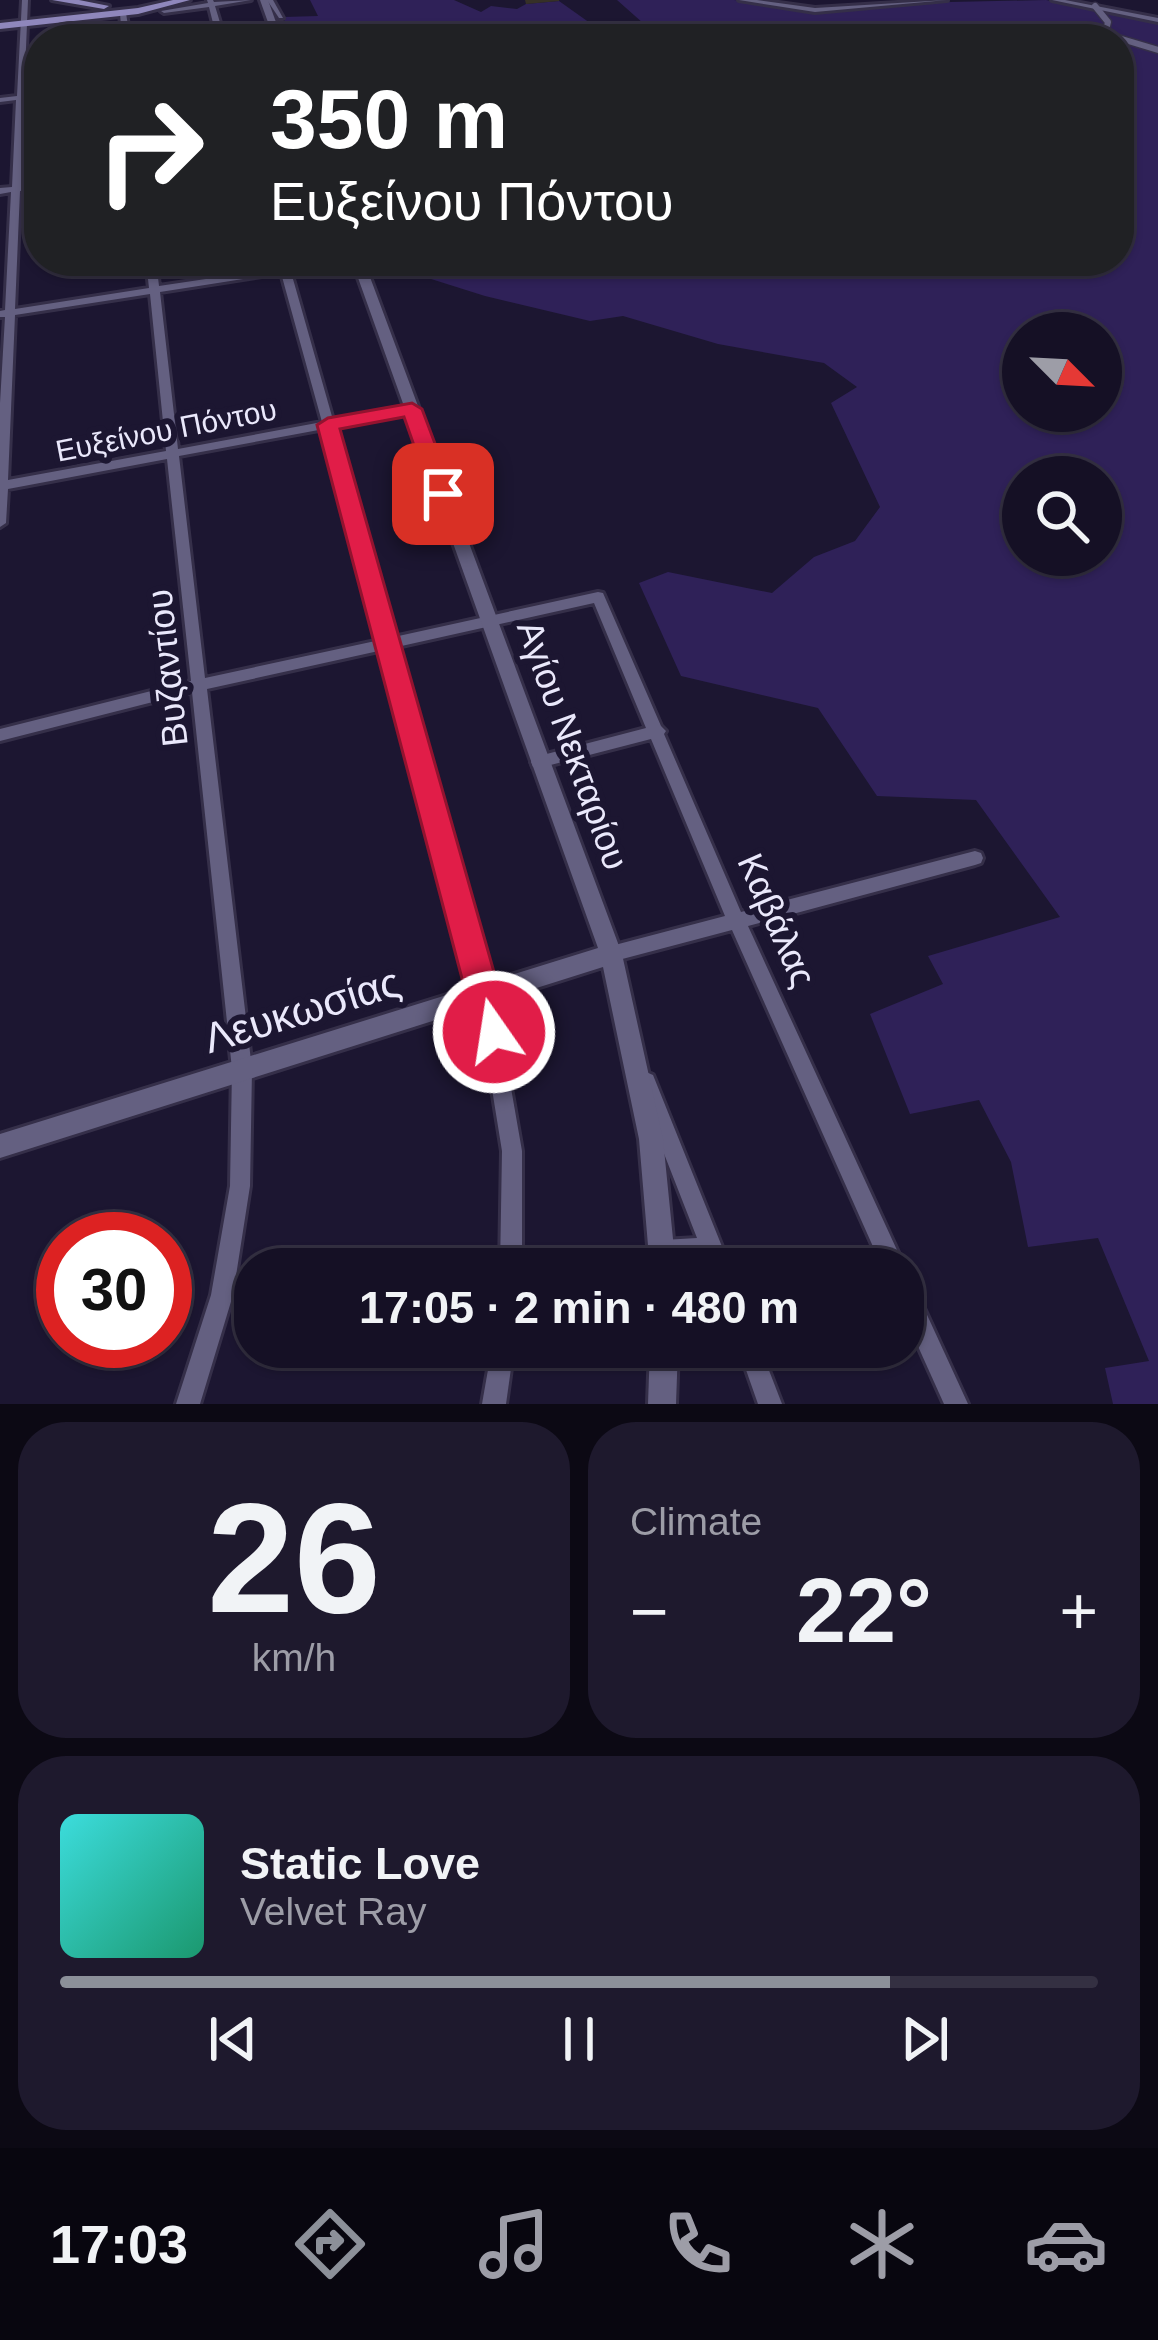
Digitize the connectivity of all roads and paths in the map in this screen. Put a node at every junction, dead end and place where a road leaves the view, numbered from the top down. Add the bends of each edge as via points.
1 (25, 0) edge
2 (57, 0) edge
3 (175, 0) edge
4 (185, 0) edge
5 (248, 0) edge
6 (267, 0) edge
7 (742, 0) edge
8 (944, 0) edge
9 (1055, 0) edge
10 (905, 1) edge
11 (96, 2) edge
12 (211, 3) edge
13 (780, 4) edge
14 (152, 6) junction
15 (1095, 6) junction
16 (164, 11) dead end
17 (123, 13) junction
18 (281, 17) dead end
19 (1158, 20) edge
20 (1108, 23) joint
21 (24, 24) junction
22 (124, 24) edge
23 (1111, 24) edge
24 (0, 26) edge
25 (20, 97) junction
26 (24, 97) edge
27 (0, 100) edge
28 (24, 188) edge
29 (16, 189) junction
30 (0, 191) edge
31 (153, 276) edge
32 (227, 276) edge
33 (287, 276) edge
34 (363, 276) edge
35 (154, 290) junction
36 (5, 313) edge
37 (412, 409) junction
38 (328, 425) junction
39 (172, 452) junction
40 (1, 486) edge
41 (0, 523) edge
42 (490, 620) junction
43 (388, 643) junction
44 (199, 685) junction
45 (658, 731) junction
46 (0, 735) edge
47 (539, 762) junction
48 (975, 858) dead end
49 (736, 920) junction
50 (611, 954) junction
51 (486, 996) junction
52 (242, 1069) junction
53 (639, 1069) junction
54 (0, 1146) edge
55 (511, 1248) edge
56 (661, 1248) edge
57 (712, 1248) edge
58 (884, 1248) edge
59 (924, 1334) edge
60 (500, 1368) edge
61 (663, 1368) edge
62 (757, 1368) edge
63 (188, 1404) edge
64 (494, 1404) edge
65 (662, 1404) edge
66 (770, 1404) edge
67 (956, 1404) edge

1 - 21 street
2 - 11 main road
3 - 14 main road
4 - 17 main road
5 - 12 street
6 - 18 street
7 - 13 street
8 - 10 street
9 - 15 street
10 - 13 street via 831,10
11 - 14 main road
11 - 17 main road
12 - 16 street
14 - 17 main road
15 - 19 street
15 - 20 street
17 - 21 main road
17 - 22 street
20 - 23 street
21 - 24 main road
21 - 25 street
25 - 26 street
25 - 27 street
25 - 29 street
28 - 29 street
29 - 30 street
29 - 36 street
31 - 35 street, Βυζαντίου
32 - 35 street
33 - 38 street
34 - 37 street, Αγίου Νεκταρίου
35 - 36 street
35 - 39 street, Βυζαντίου
36 - 40 street
37 - 38 street, Ευξείνου Πόντου
37 - 42 street, Αγίου Νεκταρίου
38 - 39 street, Ευξείνου Πόντου
38 - 43 street
39 - 40 street, Ευξείνου Πόντου
39 - 44 street, Βυζαντίου
40 - 41 street
42 - 43 street
42 - 45 street, Καβάλας via 598,597
42 - 47 street, Αγίου Νεκταρίου
43 - 44 street
43 - 51 street
44 - 46 street
44 - 52 street, Βυζαντίου
45 - 47 street
45 - 49 street, Καβάλας
47 - 50 street, Αγίου Νεκταρίου
48 - 49 street, Λευκωσίας
49 - 50 street, Λευκωσίας
49 - 58 street, Καβάλας
50 - 51 street, Λευκωσίας
50 - 53 street, Αγίου Νεκταρίου
51 - 52 street, Λευκωσίας
51 - 55 street via 512,1151
52 - 54 street, Λευκωσίας
52 - 63 street, Βυζαντίου via 240,1186 222,1295
53 - 56 street, Αγίου Νεκταρίου
53 - 57 street
59 - 67 street
60 - 64 street
61 - 65 street
62 - 66 street

